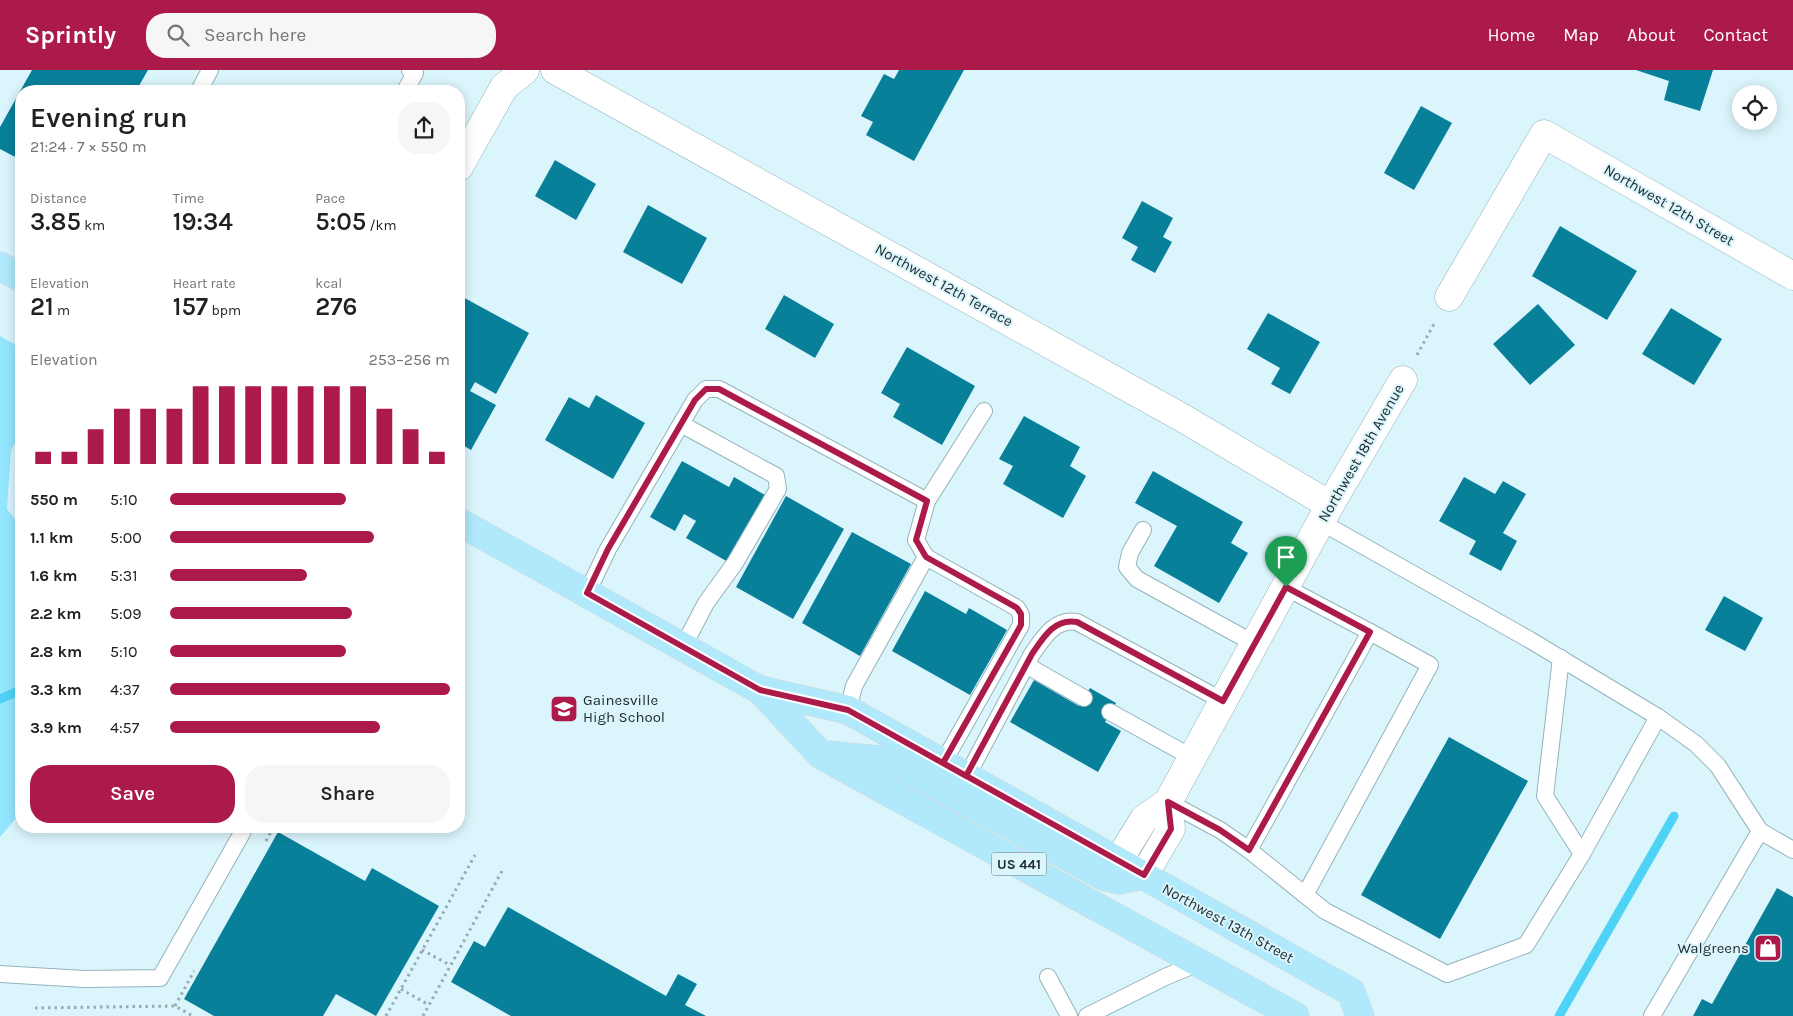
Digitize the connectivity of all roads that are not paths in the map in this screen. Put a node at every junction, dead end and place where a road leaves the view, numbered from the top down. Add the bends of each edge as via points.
1 (210, 70) edge
2 (410, 70) edge
3 (526, 70) edge
4 (555, 70) edge
5 (202, 85) edge
6 (409, 85) edge
7 (465, 157) edge
8 (0, 266) edge
9 (15, 275) edge
10 (1793, 276) edge
11 (1449, 297) road end
12 (1403, 380) road end
13 (984, 411) dead end
14 (681, 424) junction
15 (927, 501) junction
16 (1326, 514) junction
17 (465, 525) edge
18 (1143, 530) dead end
19 (926, 557) junction
20 (1286, 587) junction
21 (587, 593) junction
22 (1370, 632) junction
23 (1255, 644) junction
24 (683, 647) junction
25 (1561, 658) junction
26 (1026, 665) junction
27 (760, 690) junction
28 (1084, 698) dead end
29 (1223, 701) junction
30 (848, 710) junction
31 (1110, 712) dead end
32 (1658, 717) junction
33 (821, 755) junction
34 (1193, 758) junction
35 (943, 763) junction
36 (966, 776) junction
37 (1168, 802) junction
38 (1760, 831) junction
39 (242, 833) edge
40 (1249, 850) junction
41 (1793, 850) edge
42 (1582, 854) junction
43 (1118, 861) junction
44 (1144, 875) junction
45 (1305, 895) junction
46 (1199, 963) junction
47 (0, 974) edge
48 (1048, 977) dead end
49 (1069, 1016) edge
50 (1087, 1016) edge
51 (1295, 1016) edge
52 (1360, 1016) edge
53 (1652, 1016) edge

1 - 5 lane
2 - 6 lane via 416,73
3 - 7 street via 504,88
4 - 16 street, Northwest 12th Terrace via 1173,412
8 - 9 main road
10 - 11 street, Northwest 12th Street via 1544,134
12 - 16 street, Northwest 18th Avenue
13 - 15 lane
14 - 15 lane via 695,400 706,389 719,389
14 - 21 lane via 608,549
14 - 24 lane via 776,476 778,489 735,563 706,603
15 - 19 lane via 916,540
16 - 20 street, Northwest 18th Avenue
16 - 25 lane
17 - 21 main road, Northwest 13th Street / US 441
18 - 23 lane via 1130,553 1127,567 1137,578
19 - 30 lane via 854,686
19 - 35 lane via 1017,608 1021,614 1021,625
20 - 22 lane
20 - 23 street, Northwest 18th Avenue
21 - 24 main road, Northwest 13th Street / US 441
22 - 40 lane
22 - 45 lane via 1430,665
23 - 29 street, Northwest 18th Avenue
24 - 27 main road, Northwest 13th Street / US 441
25 - 32 lane
25 - 42 lane via 1545,796
26 - 28 lane
26 - 29 lane via 1045,635 1068,620
26 - 36 lane
27 - 30 main road, Northwest 13th Street / US 441
27 - 33 main road, Northwest 13th Street / US 441
29 - 34 street, Northwest 18th Avenue
30 - 35 main road, Northwest 13th Street / US 441
31 - 34 lane
32 - 38 lane via 1696,744 1718,766
32 - 42 lane
33 - 44 main road via 891,761 1105,877 1119,880
33 - 46 main road, Northwest 13th Street / US 441
34 - 37 street, Northwest 18th Avenue
35 - 36 main road, Northwest 13th Street / US 441
36 - 43 main road, Northwest 13th Street / US 441
37 - 40 lane
37 - 43 street, Northwest 18th Avenue via 1144,819
37 - 44 street via 1171,829
38 - 41 lane
38 - 53 lane
39 - 47 lane via 160,978 84,980
40 - 45 lane
42 - 45 lane via 1526,945 1447,974 1324,911
43 - 44 main road, Northwest 13th Street / US 441
44 - 52 main road, Northwest 13th Street / US 441 via 1351,992
46 - 50 lane
46 - 51 main road, Northwest 13th Street / US 441
48 - 49 lane

